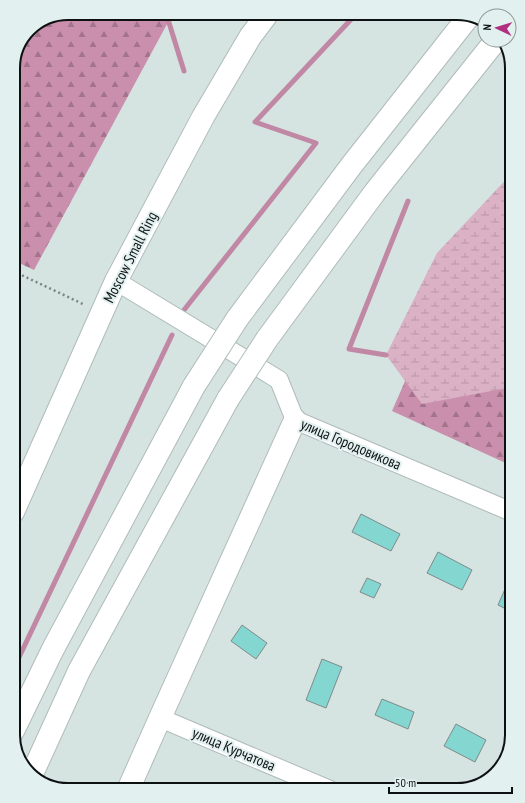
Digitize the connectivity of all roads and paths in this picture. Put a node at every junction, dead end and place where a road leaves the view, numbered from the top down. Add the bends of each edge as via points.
1 (263, 20) edge
2 (465, 21) edge
3 (490, 48) edge
4 (20, 275) edge
5 (116, 281) junction
6 (102, 312) junction
7 (295, 420) junction
8 (20, 496) edge
9 (505, 509) edge
10 (20, 716) edge
11 (160, 718) junction
12 (34, 769) edge
13 (131, 783) edge
14 (313, 783) edge

1 - 5 main road, Moscow Small Ring via 203,117
2 - 10 main road, bridge via 351,166 237,319 194,386
3 - 12 main road, bridge via 375,192 267,339 228,399 79,671
4 - 6 path
5 - 6 main road, Moscow Small Ring
5 - 7 street, улица Городовикова via 279,380
6 - 8 main road, Moscow Small Ring
7 - 9 street, улица Городовикова
7 - 11 main road
11 - 13 main road
11 - 14 street, улица Курчатова

